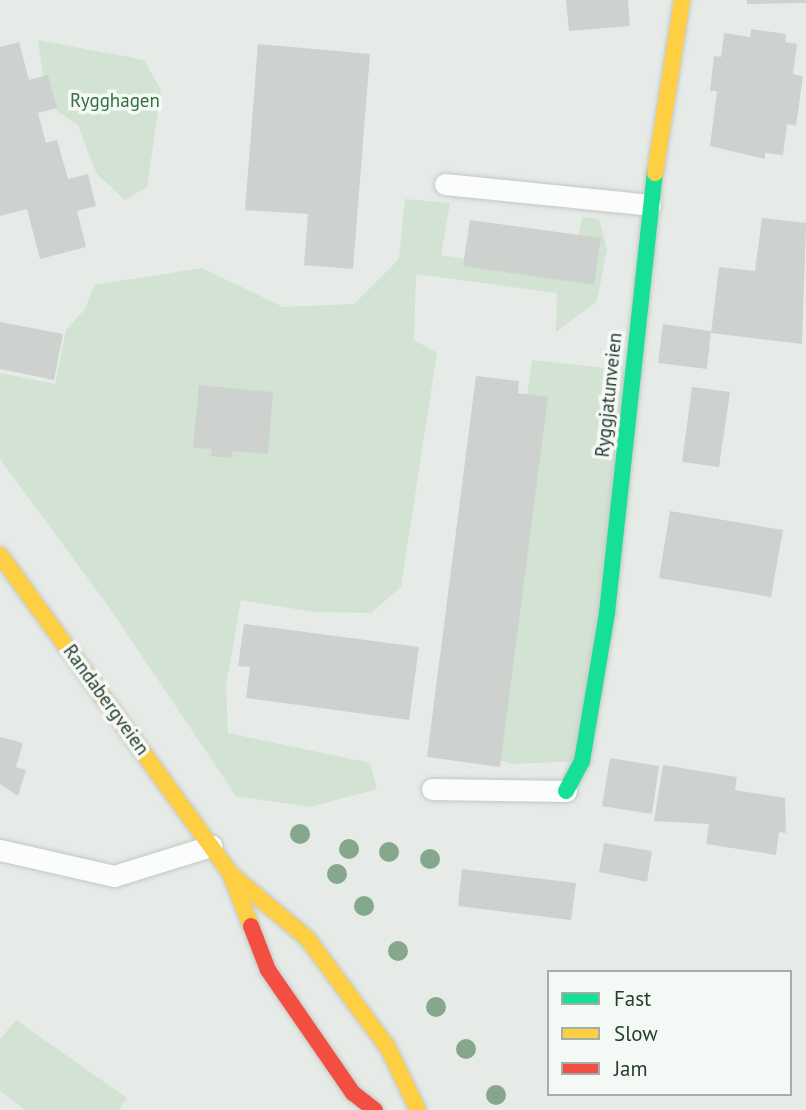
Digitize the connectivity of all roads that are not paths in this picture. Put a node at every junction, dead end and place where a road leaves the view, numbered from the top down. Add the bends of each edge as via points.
1 (682, 0) edge
2 (446, 184) dead end
3 (650, 205) junction
4 (0, 555) edge
5 (432, 789) dead end
6 (566, 791) joint
7 (211, 846) junction
8 (0, 850) edge
9 (230, 873) junction
10 (375, 1110) edge
11 (418, 1110) edge

1 - 3 main road, Ryggjatunveien
2 - 3 lane
3 - 6 main road, Ryggjatunveien via 607,613 582,761
4 - 7 main road, Randabergveien
5 - 6 lane
7 - 8 lane via 114,876
7 - 9 main road, Randabergveien
9 - 10 main road, Randabergveien via 268,970 353,1093
9 - 11 main road, Randabergveien via 307,938 388,1048

